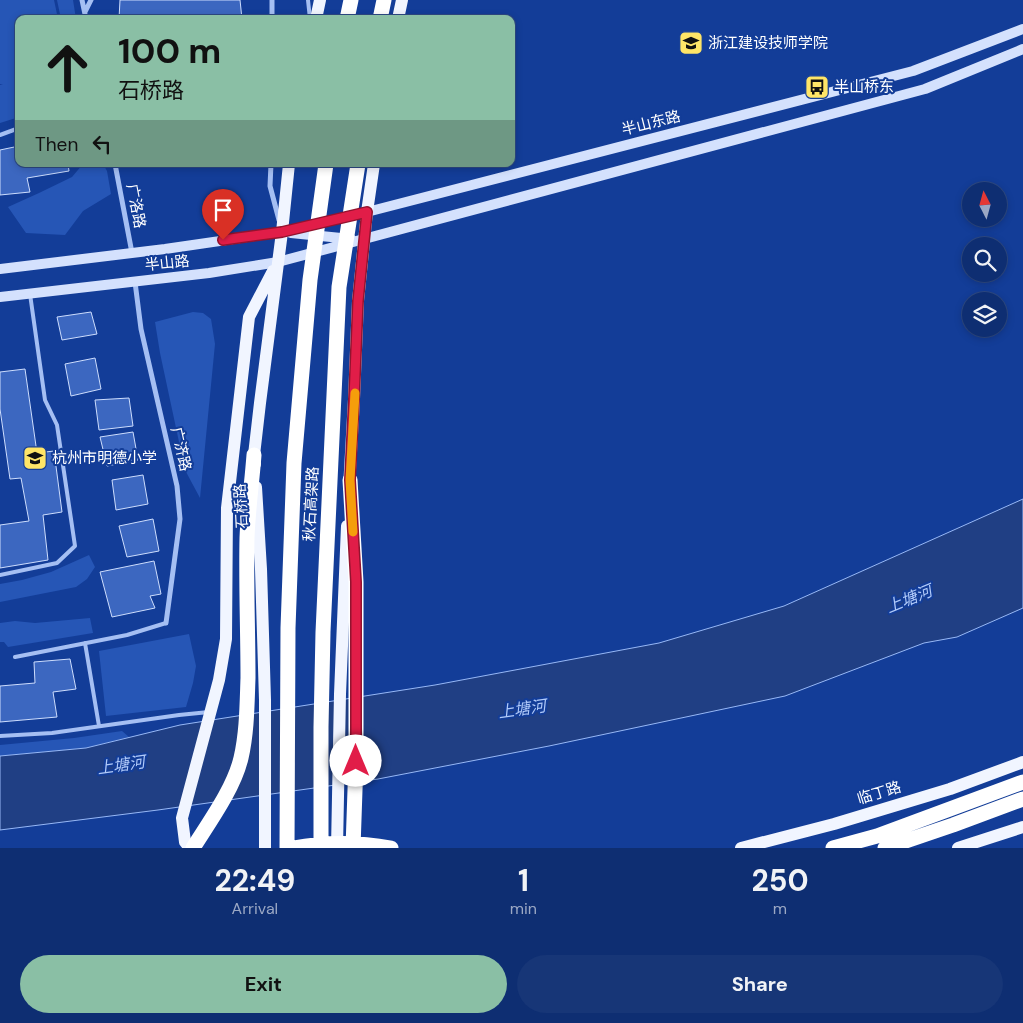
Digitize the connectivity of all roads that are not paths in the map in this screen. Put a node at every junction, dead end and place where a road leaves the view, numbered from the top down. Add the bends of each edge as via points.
1 (82, 0) edge
2 (91, 0) edge
3 (272, 0) edge
4 (308, 0) edge
5 (320, 0) edge
6 (351, 0) edge
7 (384, 0) edge
8 (402, 0) edge
9 (85, 15) edge
10 (85, 15) edge
11 (272, 15) edge
12 (310, 15) edge
13 (317, 15) edge
14 (348, 15) edge
15 (381, 15) edge
16 (399, 15) edge
17 (1023, 29) edge
18 (1023, 49) edge
19 (15, 129) edge
20 (0, 135) edge
21 (115, 167) edge
22 (271, 167) edge
23 (289, 167) edge
24 (326, 167) edge
25 (358, 167) edge
26 (374, 167) edge
27 (367, 212) junction
28 (282, 232) junction
29 (365, 240) junction
30 (132, 253) junction
31 (278, 262) junction
32 (0, 269) edge
33 (135, 282) junction
34 (30, 294) junction
35 (0, 297) edge
36 (254, 455) junction
37 (350, 480) junction
38 (0, 575) edge
39 (166, 623) joint
40 (85, 643) junction
41 (15, 657) dead end
42 (210, 712) junction
43 (99, 726) junction
44 (0, 736) edge
45 (1023, 762) edge
46 (1023, 782) edge
47 (1023, 798) edge
48 (1023, 827) edge
49 (192, 848) edge
50 (265, 848) edge
51 (287, 848) edge
52 (293, 848) edge
53 (321, 848) edge
54 (337, 848) edge
55 (353, 848) edge
56 (391, 848) edge
57 (741, 848) edge
58 (833, 848) edge
59 (885, 848) edge
60 (958, 848) edge

1 - 9 street
2 - 10 street
3 - 11 street
4 - 12 lane
5 - 13 main road
6 - 14 highway
7 - 15 highway
8 - 16 main road
17 - 27 main road, 半山东路 via 913,71
18 - 29 main road via 925,89
19 - 20 lane
21 - 30 street, 广洛路
22 - 28 street via 270,186
23 - 28 main road, 石桥路
24 - 51 highway, 秋石高架路 via 310,280 294,463 288,628
25 - 53 highway, 秋石高架路 via 339,287 323,632
26 - 27 main road
27 - 28 main road, 半山东路
27 - 29 main road
28 - 29 main road
28 - 30 main road, 半山路
28 - 31 main road, 石桥路
29 - 31 main road, 半山路
29 - 37 main road via 358,301
30 - 32 main road, 半山路
31 - 33 main road, 半山路
31 - 36 main road, 石桥路
31 - 42 main road via 249,317 227,508 226,639 220,680
33 - 34 main road, 半山路
33 - 39 street, 广济路 via 142,329 177,486 180,519
34 - 35 main road, 半山路
34 - 38 lane via 45,400 57,425 75,546 57,563
36 - 49 highway via 247,537 246,730 241,759 230,786
36 - 50 main road, 石桥路 via 265,700
37 - 54 main road
37 - 55 highway via 356,582
39 - 40 lane
40 - 41 lane
40 - 43 lane
42 - 43 lane
42 - 49 main road via 182,818 185,842
43 - 44 lane
45 - 57 main road, 临丁路 via 941,792
46 - 58 highway via 877,836
47 - 59 highway
48 - 60 main road
52 - 56 highway via 358,844

